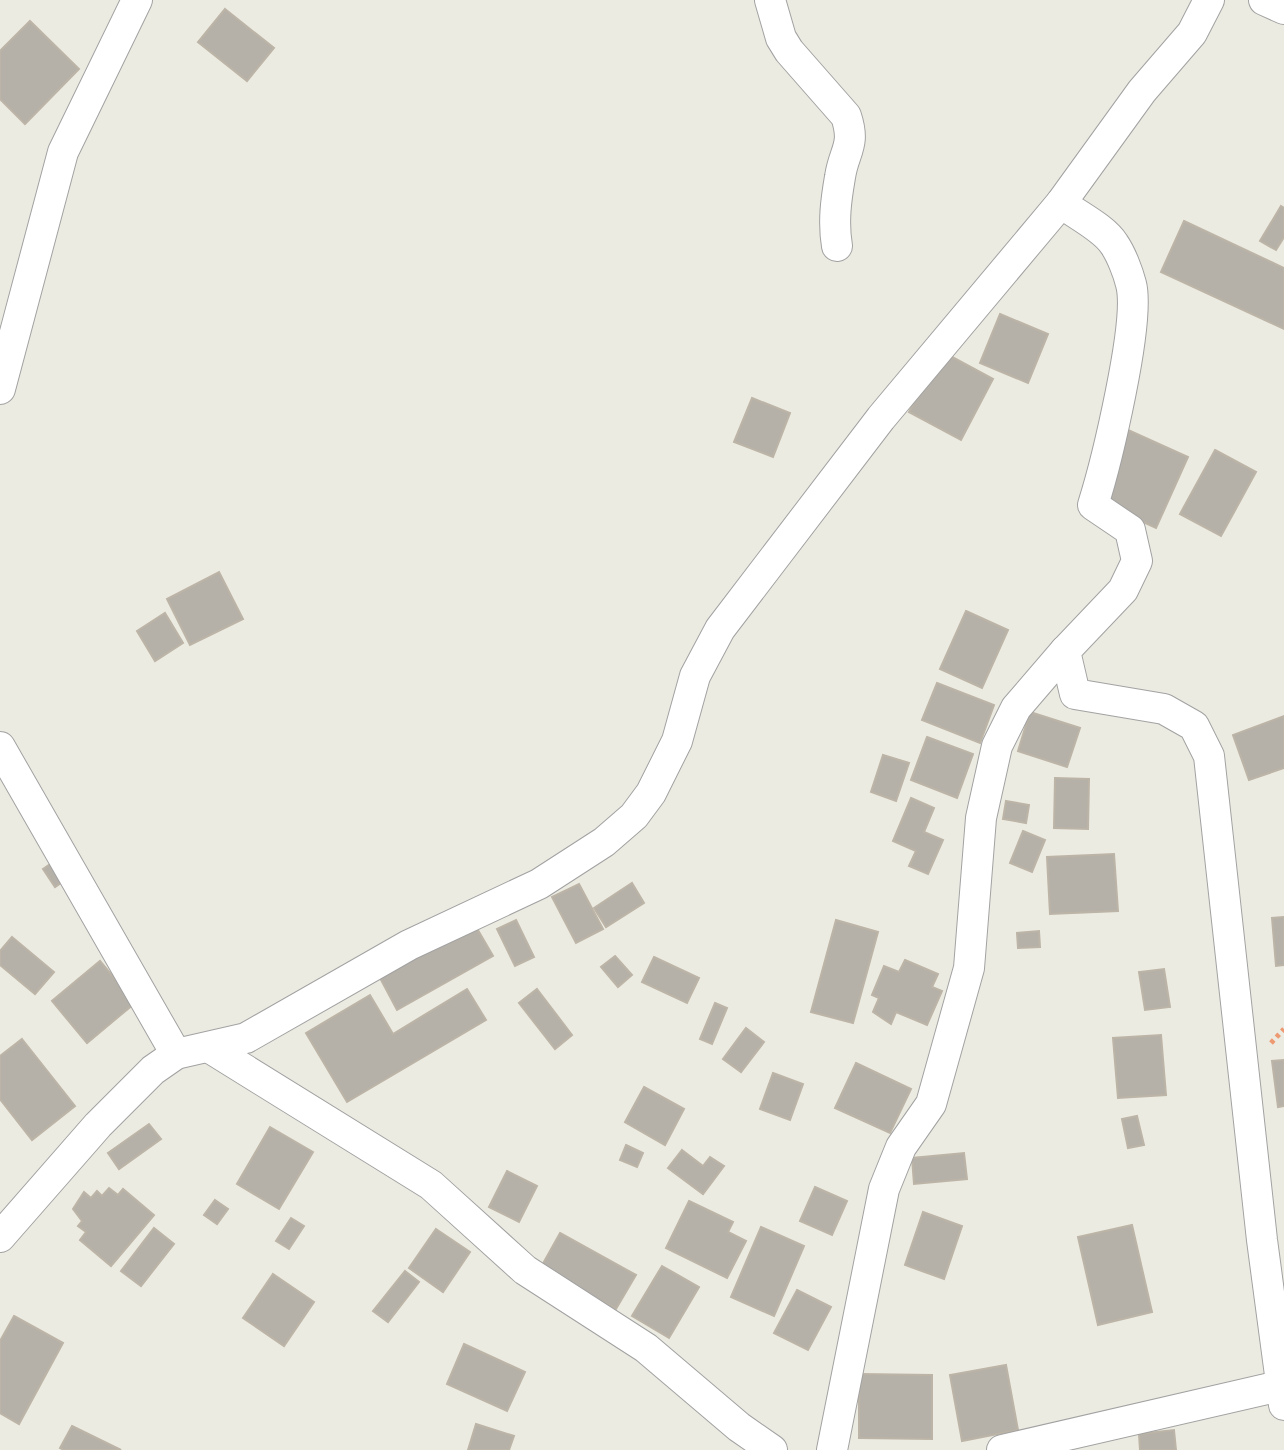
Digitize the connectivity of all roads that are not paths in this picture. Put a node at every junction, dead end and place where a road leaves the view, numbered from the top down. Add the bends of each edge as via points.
1 (137, 0) edge
2 (770, 0) edge
3 (1209, 0) edge
4 (1264, 0) edge
5 (1284, 9) edge
6 (1061, 203) junction
7 (837, 246) dead end
8 (0, 388) edge
9 (1065, 651) junction
10 (0, 747) edge
11 (210, 1048) junction
12 (176, 1054) junction
13 (0, 1237) edge
14 (1283, 1392) edge
15 (772, 1450) edge
16 (832, 1450) edge
17 (1002, 1450) edge

1 - 8 street via 63,152
2 - 7 street via 789,51 846,116 850,128 852,141 835,204
3 - 6 street via 1192,33 1142,91
4 - 5 street
6 - 9 street via 1114,242 1132,285 1129,345 1110,451 1093,505 1130,530 1137,561 1123,590
6 - 11 street via 881,418 720,629 695,676 677,741 634,816 539,884 409,945 246,1038
9 - 14 street via 1075,694 1164,709 1194,726 1209,756
9 - 16 street via 1016,708 997,746 981,818 969,968 931,1104 901,1147 884,1189
10 - 12 street
11 - 12 street
11 - 15 street via 431,1185 525,1270 646,1348
12 - 13 street via 98,1125
14 - 17 street

